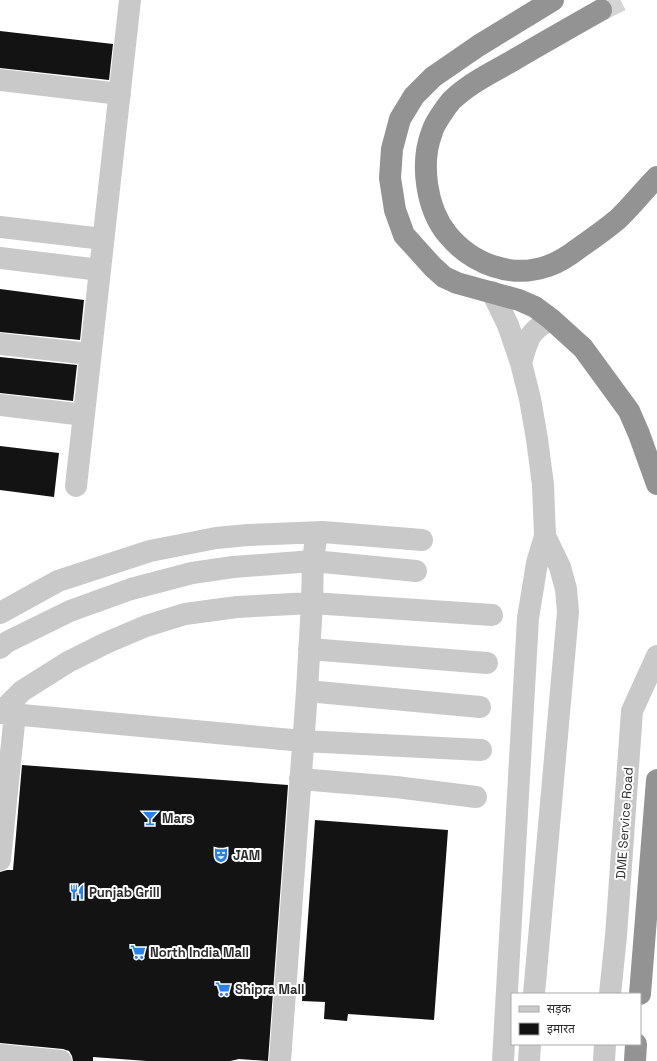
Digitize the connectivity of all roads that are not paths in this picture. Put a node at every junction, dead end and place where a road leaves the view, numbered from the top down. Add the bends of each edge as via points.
1 (130, 0) edge
2 (553, 0) edge
3 (601, 10) tunnel mouth
4 (0, 80) edge
5 (120, 94) junction
6 (657, 176) edge
7 (0, 227) edge
8 (103, 239) junction
9 (0, 258) edge
10 (100, 270) junction
11 (492, 292) junction
12 (551, 319) junction
13 (0, 344) edge
14 (90, 354) junction
15 (521, 363) junction
16 (0, 405) edge
17 (84, 415) junction
18 (657, 484) edge
19 (76, 486) dead end
20 (323, 532) junction
21 (545, 536) junction
22 (422, 540) dead end
23 (313, 561) junction
24 (416, 571) dead end
25 (312, 603) junction
26 (0, 613) edge
27 (492, 615) dead end
28 (0, 648) edge
29 (310, 649) junction
30 (657, 656) edge
31 (487, 663) dead end
32 (307, 692) junction
33 (480, 708) dead end
34 (5, 713) edge
35 (303, 741) junction
36 (6, 746) edge
37 (481, 750) dead end
38 (300, 779) junction
39 (657, 780) edge
40 (476, 797) dead end
41 (0, 860) edge
42 (534, 993) edge
43 (610, 993) edge
44 (640, 993) edge
45 (530, 1045) edge
46 (606, 1045) edge
47 (636, 1045) edge
48 (0, 1055) edge
49 (61, 1061) edge
50 (280, 1061) edge
51 (503, 1061) edge
52 (529, 1061) edge
53 (604, 1061) edge
54 (635, 1061) edge

1 - 5 street
2 - 11 highway via 433,77 414,96 400,119 392,149 390,178 395,210 404,235 444,277
3 - 6 highway via 473,83 451,102 432,130 427,151 426,175 431,202 448,235 471,256 498,268 515,271 533,270 563,259 588,242 618,218
4 - 5 street
5 - 8 street
7 - 8 street
8 - 10 street
9 - 10 street
10 - 14 street
11 - 12 highway via 535,307
11 - 15 street via 508,325
12 - 15 street via 533,331
12 - 18 highway via 583,348 629,411
13 - 14 street
14 - 17 street
15 - 21 street via 537,439 543,485
16 - 17 street
17 - 19 street
20 - 22 street
20 - 23 street via 316,538
20 - 26 street via 216,538 150,551 58,581
21 - 42 street via 560,567 566,589 568,612
21 - 51 street via 537,563 528,618
23 - 24 street
23 - 25 street
23 - 28 street via 192,573 131,589 70,611 7,642
25 - 27 street
25 - 29 street
25 - 34 street via 230,608 185,614 146,626 68,662 22,691
29 - 31 street
29 - 32 street
30 - 43 street, DME Service Road via 632,711
32 - 33 street
32 - 35 street
34 - 35 street
34 - 36 street
35 - 37 street
35 - 38 street
36 - 41 street
38 - 40 street
38 - 50 street
39 - 44 highway
45 - 52 street
46 - 53 street
47 - 54 highway
48 - 49 street

